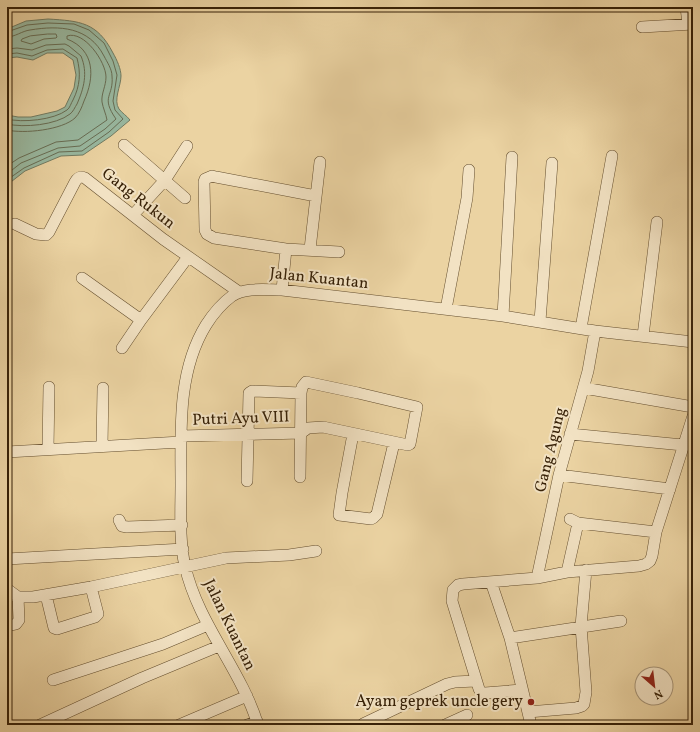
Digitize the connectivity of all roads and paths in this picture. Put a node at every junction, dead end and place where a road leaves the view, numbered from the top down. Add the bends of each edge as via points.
1 (686, 7) edge
2 (691, 24) edge
3 (642, 27) dead end
4 (124, 145) dead end
5 (188, 146) dead end
6 (612, 156) dead end
7 (512, 157) dead end
8 (320, 162) dead end
9 (552, 163) dead end
10 (469, 170) dead end
11 (165, 180) junction
12 (316, 196) junction
13 (185, 198) dead end
14 (133, 215) junction
15 (657, 222) dead end
16 (15, 224) dead end
17 (286, 249) junction
18 (310, 249) junction
19 (340, 252) dead end
20 (188, 257) junction
21 (82, 278) dead end
22 (282, 290) junction
23 (239, 292) junction
24 (446, 309) junction
25 (503, 316) junction
26 (141, 320) junction
27 (540, 321) junction
28 (581, 328) junction
29 (595, 331) junction
30 (643, 336) junction
31 (693, 342) edge
32 (122, 348) dead end
33 (49, 387) dead end
34 (103, 388) dead end
35 (584, 388) junction
36 (301, 393) junction
37 (693, 407) edge
38 (693, 416) edge
39 (301, 433) junction
40 (353, 434) junction
41 (570, 434) junction
42 (248, 435) junction
43 (181, 439) junction
44 (394, 443) junction
45 (683, 445) junction
46 (102, 446) junction
47 (48, 449) junction
48 (7, 452) edge
49 (559, 475) junction
50 (300, 476) dead end
51 (247, 481) dead end
52 (670, 490) junction
53 (119, 520) dead end
54 (182, 525) junction
55 (656, 532) junction
56 (183, 549) junction
57 (316, 550) dead end
58 (7, 559) edge
59 (185, 566) junction
60 (586, 570) junction
61 (567, 572) junction
62 (537, 578) junction
63 (491, 582) junction
64 (92, 587) junction
65 (7, 589) edge
66 (46, 595) junction
67 (18, 598) junction
68 (621, 620) dead end
69 (208, 624) junction
70 (7, 626) edge
71 (581, 626) junction
72 (510, 638) junction
73 (219, 646) junction
74 (53, 680) dead end
75 (475, 680) junction
76 (522, 690) junction
77 (247, 696) junction
78 (528, 712) junction
79 (467, 715) dead end
80 (254, 724) edge
81 (363, 724) dead end
82 (40, 725) edge
83 (179, 725) edge
84 (445, 725) edge
85 (531, 725) edge

1 - 2 street
2 - 3 street
4 - 11 street
5 - 11 street
6 - 28 street
7 - 25 street
8 - 12 street
9 - 27 street
10 - 24 street via 466,207
11 - 13 street
11 - 14 street
12 - 17 street via 212,176 205,179 205,230 209,236
12 - 18 street
14 - 16 street, Gang Rukun via 81,177 75,182 46,235 36,234
14 - 20 street, Gang Rukun
15 - 30 street
17 - 18 street
17 - 22 street
18 - 19 street
20 - 23 street, Gang Rukun
20 - 26 street
21 - 26 street
22 - 23 street, Jalan Kuantan
22 - 24 street, Jalan Kuantan
23 - 43 street, Jalan Kuantan via 219,307 200,336 191,357 183,396
24 - 25 street, Jalan Kuantan
25 - 27 street, Jalan Kuantan
26 - 32 street
27 - 28 street, Jalan Kuantan
28 - 29 street, Jalan Kuantan
29 - 30 street, Jalan Kuantan
29 - 35 street, Gang Agung
30 - 31 street, Jalan Kuantan
33 - 47 street
34 - 46 street
35 - 37 street
35 - 41 street, Gang Agung
36 - 39 street
36 - 42 street via 249,393
36 - 44 street, Putri Ayu VIII via 306,382 416,406 418,409 410,444 407,446
38 - 45 street
39 - 40 street, Putri Ayu VIII via 308,428 323,427
39 - 42 street, Putri Ayu VIII
39 - 50 street
40 - 44 street, Putri Ayu VIII
40 - 44 street via 339,515 371,519 376,516
41 - 45 street
41 - 49 street, Gang Agung
42 - 43 street, Putri Ayu VIII
42 - 51 street
43 - 46 street, Putri Ayu VIII
43 - 54 street, Jalan Kuantan
45 - 52 street
46 - 47 street, Putri Ayu VIII
47 - 48 street, Putri Ayu VIII
49 - 52 street
49 - 62 street, Gang Agung
52 - 55 street
53 - 54 street via 122,526 127,528
54 - 56 street, Jalan Kuantan
55 - 60 street via 652,556 646,564
55 - 61 street via 574,521
56 - 58 street
56 - 59 street, Jalan Kuantan
57 - 59 street via 289,555 226,558
59 - 64 street
59 - 69 street, Jalan Kuantan
60 - 61 street
60 - 71 street
61 - 62 street
62 - 63 street
63 - 72 street
63 - 75 street via 458,585 452,595
64 - 66 street
64 - 66 street via 98,614 57,629 54,628
65 - 67 street
66 - 67 street
67 - 70 street via 19,620 16,624
68 - 71 street
69 - 73 street, Jalan Kuantan
69 - 74 street via 163,644
71 - 72 street
71 - 78 street via 586,692 584,704 576,708
72 - 76 street
73 - 77 street, Jalan Kuantan
73 - 82 street
75 - 76 street via 481,692 485,693
75 - 81 street via 447,684
76 - 78 street
77 - 80 street, Jalan Kuantan
77 - 83 street
78 - 85 street
79 - 84 street

